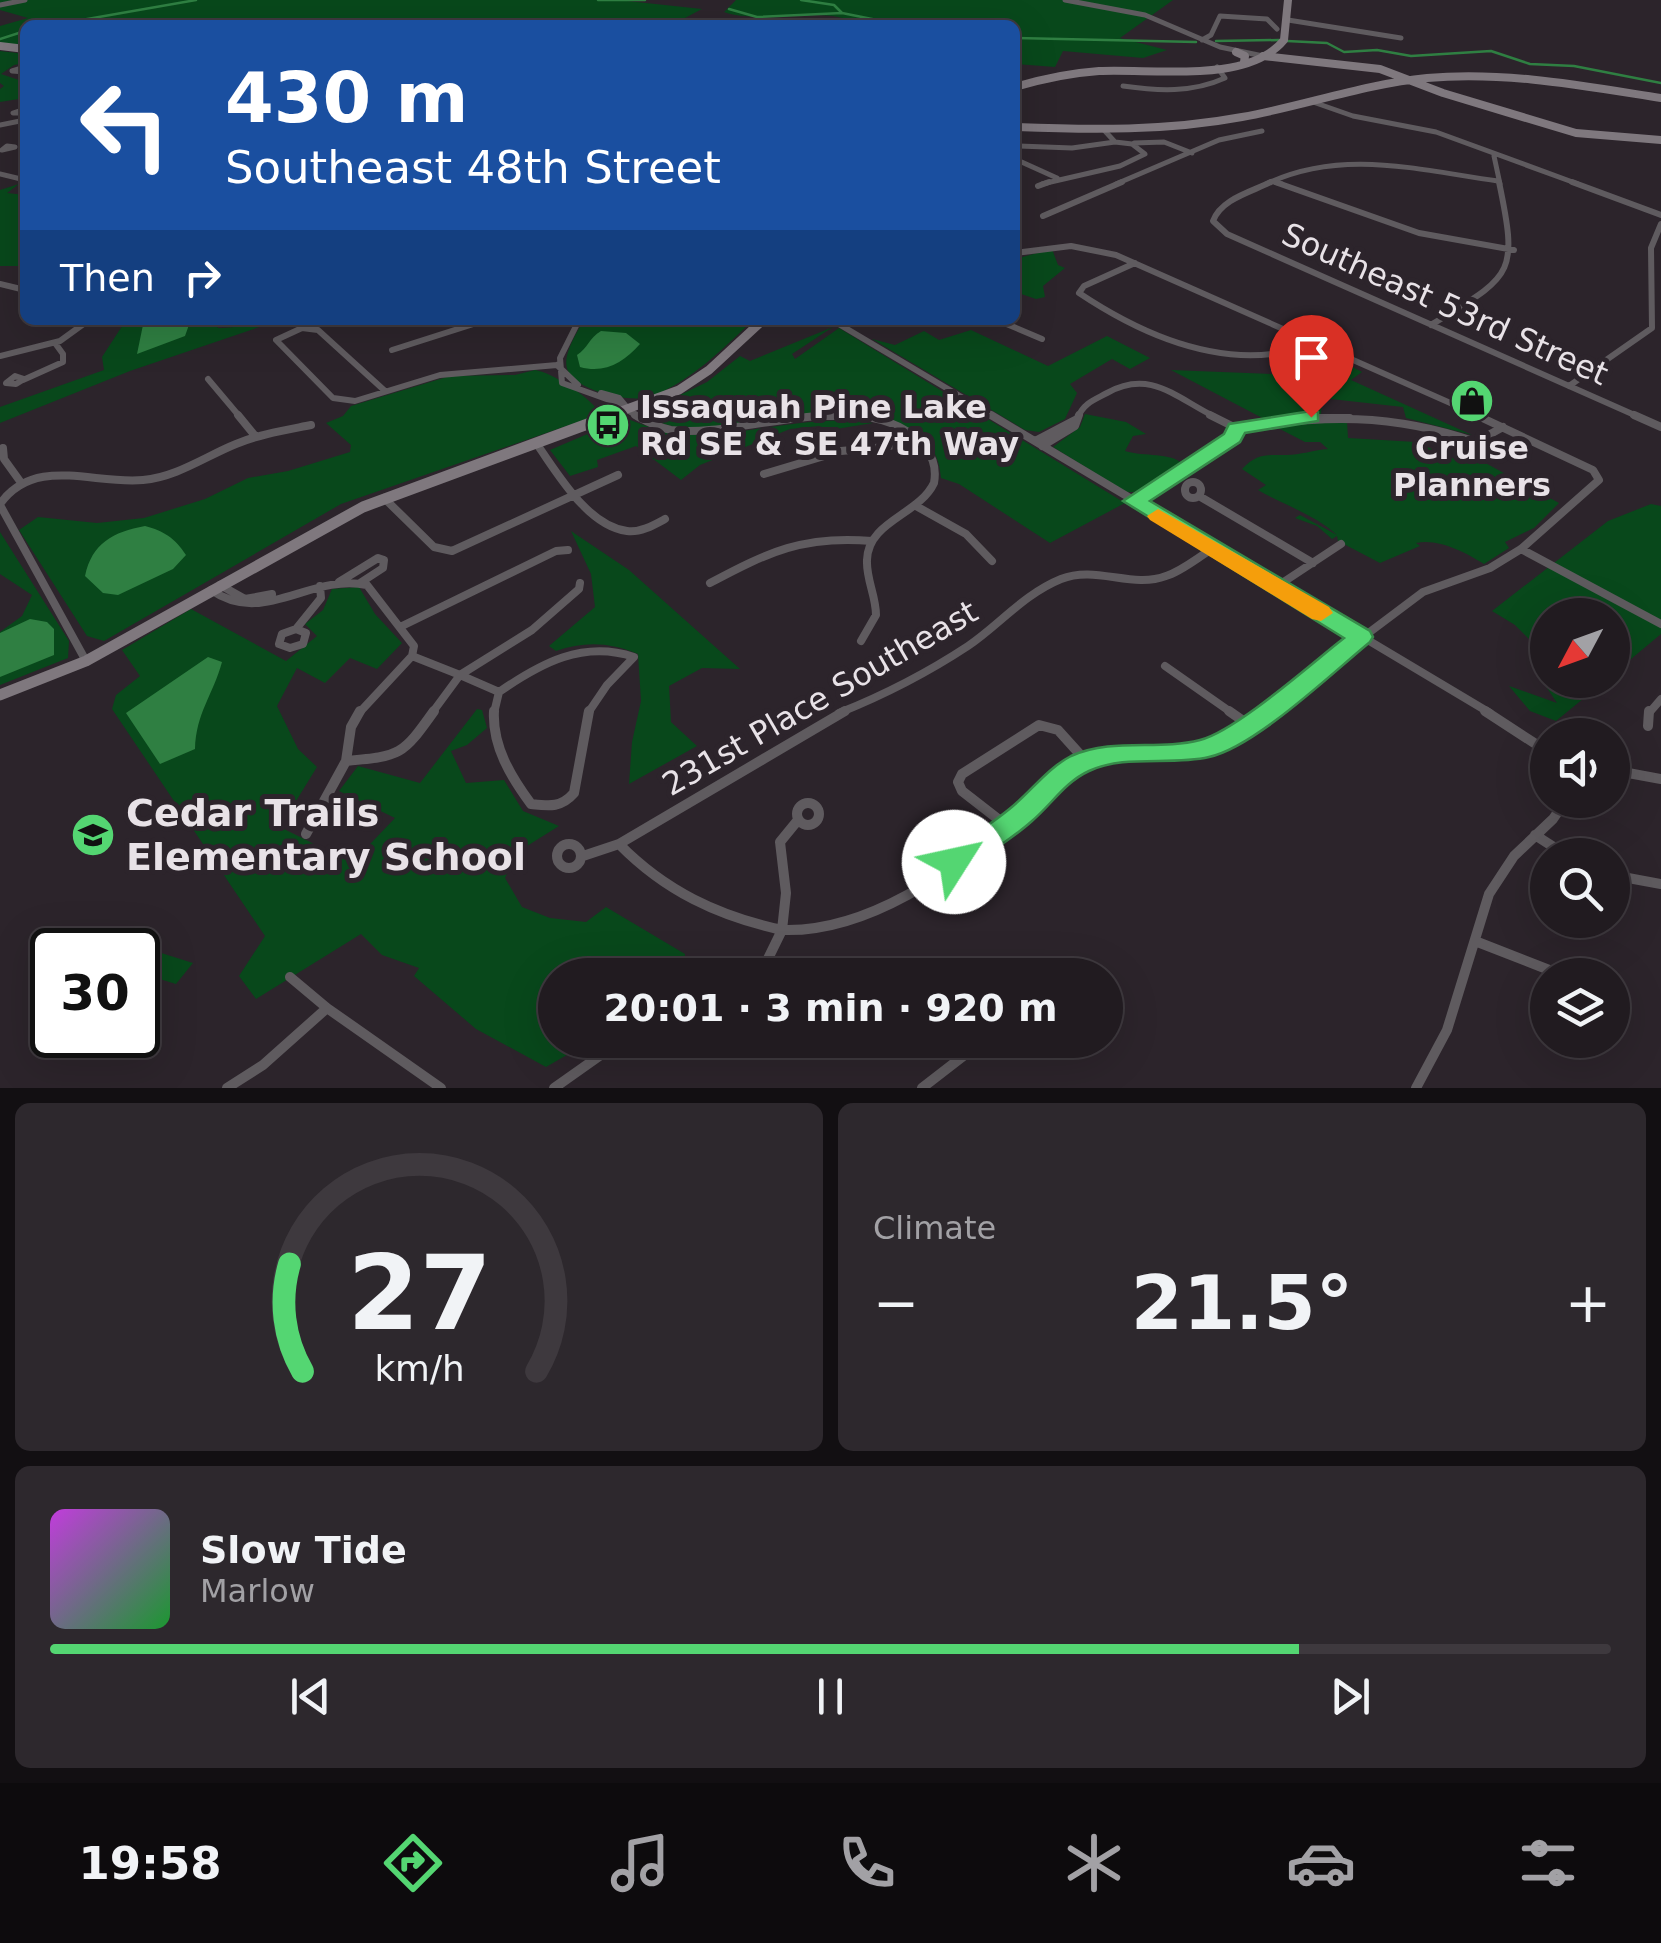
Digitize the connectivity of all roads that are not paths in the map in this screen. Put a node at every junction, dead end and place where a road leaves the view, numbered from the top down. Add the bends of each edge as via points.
1 (25, 0) edge
2 (1064, 0) edge
3 (1288, 0) edge
4 (0, 5) edge
5 (1288, 20) junction
6 (1277, 29) dead end
7 (1401, 38) dead end
8 (1202, 40) junction
9 (1277, 48) junction
10 (1236, 52) junction
11 (1263, 56) junction
12 (1288, 59) junction
13 (1244, 62) junction
14 (1217, 67) junction
15 (1412, 80) junction
16 (1020, 86) edge
17 (1123, 86) dead end
18 (1661, 98) edge
19 (1313, 102) junction
20 (1021, 127) edge
21 (1104, 130) junction
22 (1262, 131) dead end
23 (1661, 140) edge
24 (1116, 142) junction
25 (1132, 144) junction
26 (1020, 148) edge
27 (1192, 153) junction
28 (1494, 156) junction
29 (1020, 161) edge
30 (1133, 162) junction
31 (1152, 171) junction
32 (1057, 178) junction
33 (1498, 181) junction
34 (1275, 182) junction
35 (1038, 186) dead end
36 (1043, 216) dead end
37 (1661, 216) edge
38 (1661, 224) edge
39 (1514, 250) junction
40 (1020, 252) edge
41 (1135, 263) junction
42 (84, 325) edge
43 (470, 325) edge
44 (577, 325) edge
45 (758, 325) edge
46 (844, 325) edge
47 (1009, 325) edge
48 (1431, 325) junction
49 (1042, 339) dead end
50 (55, 343) junction
51 (1314, 344) junction
52 (392, 350) dead end
53 (1, 355) edge
54 (557, 365) junction
55 (208, 379) dead end
56 (23, 380) dead end
57 (1569, 386) junction
58 (385, 391) junction
59 (599, 397) junction
60 (629, 410) junction
61 (602, 419) junction
62 (311, 425) dead end
63 (1661, 427) edge
64 (1236, 428) junction
65 (1503, 428) junction
66 (256, 437) junction
67 (917, 439) junction
68 (536, 443) junction
69 (1038, 444) junction
70 (3, 448) dead end
71 (764, 474) dead end
72 (618, 475) dead end
73 (22, 484) junction
74 (576, 496) junction
75 (1200, 496) dead end
76 (384, 498) junction
77 (1134, 501) junction
78 (0, 505) edge
79 (916, 506) junction
80 (664, 520) dead end
81 (872, 540) junction
82 (1341, 544) dead end
83 (1212, 549) junction
84 (1520, 549) junction
85 (568, 550) dead end
86 (992, 561) dead end
87 (1313, 562) junction
88 (339, 582) junction
89 (360, 583) junction
90 (580, 583) dead end
91 (710, 584) dead end
92 (320, 586) junction
93 (1276, 586) junction
94 (215, 588) junction
95 (1661, 624) edge
96 (400, 627) junction
97 (296, 629) dead end
98 (1361, 637) junction
99 (861, 641) dead end
100 (412, 656) junction
101 (86, 660) junction
102 (1165, 666) dead end
103 (460, 675) junction
104 (499, 692) junction
105 (0, 695) edge
106 (1661, 699) edge
107 (1249, 725) junction
108 (1648, 726) dead end
109 (1530, 740) edge
110 (346, 761) junction
111 (1086, 761) junction
112 (1630, 773) edge
113 (1661, 779) edge
114 (1550, 818) edge
115 (798, 820) dead end
116 (1007, 826) junction
117 (306, 834) dead end
118 (1535, 835) junction
119 (1540, 838) edge
120 (619, 844) junction
121 (583, 856) dead end
122 (1630, 878) edge
123 (1661, 884) edge
124 (782, 930) junction
125 (1474, 941) junction
126 (768, 958) edge
127 (1530, 963) edge
128 (290, 977) dead end
129 (326, 1008) junction
130 (596, 1058) edge
131 (961, 1058) edge
132 (433, 1086) edge
133 (228, 1088) edge
134 (554, 1088) edge
135 (922, 1088) edge
136 (1416, 1088) edge

1 - 4 street
2 - 8 street via 1144,15
3 - 5 main road
5 - 7 street
5 - 9 main road
6 - 8 street via 1260,18 1219,17
8 - 10 street
9 - 11 main road
9 - 12 main road
10 - 11 street
10 - 13 main road
11 - 12 main road
11 - 13 main road
12 - 15 main road via 1380,69
13 - 14 main road
14 - 16 main road via 1068,74
14 - 17 street via 1225,78 1210,85 1156,92
15 - 18 main road via 1514,79
15 - 19 main road
15 - 23 main road via 1576,134
19 - 21 main road via 1194,125
19 - 28 street via 1427,129
20 - 21 main road
21 - 24 street
22 - 27 street
24 - 25 street
24 - 26 street
25 - 27 street via 1164,142
25 - 30 street via 1145,152
27 - 31 street
28 - 33 street
28 - 37 street
29 - 32 street
30 - 31 street
30 - 32 street
31 - 36 street
32 - 35 street
33 - 34 street via 1337,163
33 - 39 street
34 - 39 street via 1419,233
34 - 48 street, Southeast 53rd Street via 1221,207 1213,221 1227,234
38 - 57 street via 1651,242 1652,328
39 - 48 street via 1494,284
40 - 41 street via 1094,248
41 - 51 street
41 - 51 street via 1079,291 1192,348 1278,356
42 - 50 street
43 - 52 street
44 - 54 street
45 - 60 main road via 701,377
46 - 69 street
47 - 49 street
48 - 57 street, Southeast 53rd Street
50 - 53 street
50 - 56 street via 64,359 60,365
51 - 65 street
54 - 58 street via 454,373
54 - 59 street via 566,386
54 - 60 street via 573,384 619,398
55 - 66 street
57 - 63 street, Southeast 53rd Street
58 - 58 street via 312,328 276,340 334,398 345,402
59 - 60 street
59 - 61 street via 611,405
60 - 61 main road
60 - 67 street via 655,426 689,431 844,416 891,424
61 - 68 main road
62 - 66 street
64 - 65 street via 1335,416 1426,426 1476,442
64 - 69 street via 1138,380 1092,399 1067,432
64 - 77 street via 1233,438
65 - 84 street via 1598,478
66 - 73 street via 158,478 67,473
67 - 71 street via 841,451
67 - 79 street via 936,477
68 - 74 street
68 - 76 main road
69 - 77 street
70 - 73 street
72 - 74 street
73 - 78 street
74 - 76 street via 444,551
74 - 80 street via 613,526 631,531
75 - 87 street
76 - 94 main road
77 - 83 street
78 - 101 street
79 - 81 street
79 - 86 street via 966,534
81 - 91 street via 805,538
81 - 99 street via 866,568 878,616
82 - 87 street
83 - 93 street
83 - 120 street, 231st Place Southeast via 1157,579 1077,573 1022,602 970,645 890,692 824,720
84 - 95 street
84 - 98 street via 1490,568 1423,592
85 - 96 street
87 - 93 street
88 - 89 street
88 - 89 street via 384,560
88 - 92 street
89 - 96 street
90 - 103 street via 532,630
92 - 94 street via 241,605
92 - 97 street via 322,598
93 - 98 street
94 - 101 main road
96 - 100 street via 414,646
98 - 107 street
98 - 109 street
100 - 103 street
100 - 110 street via 361,709
101 - 105 main road
102 - 107 street
103 - 104 street
103 - 110 street via 394,756
104 - 104 street via 492,725 511,771 532,804 564,804 576,792 584,723 634,657 602,648 577,650
106 - 108 street via 1649,710
107 - 111 street via 1199,751
110 - 117 street
111 - 116 street via 1053,780
111 - 116 street via 1058,730 1039,725 962,774 962,791
112 - 113 street
114 - 118 street
115 - 124 street via 777,846 786,888
116 - 124 street via 863,921 831,930
118 - 119 street
118 - 125 street via 1495,885
120 - 121 street, 231st Place Southeast
120 - 124 street via 659,884 745,922
122 - 123 street
124 - 126 street
125 - 127 street
125 - 136 street via 1447,1030
128 - 129 street
129 - 132 street
129 - 133 street
130 - 134 street
131 - 135 street

